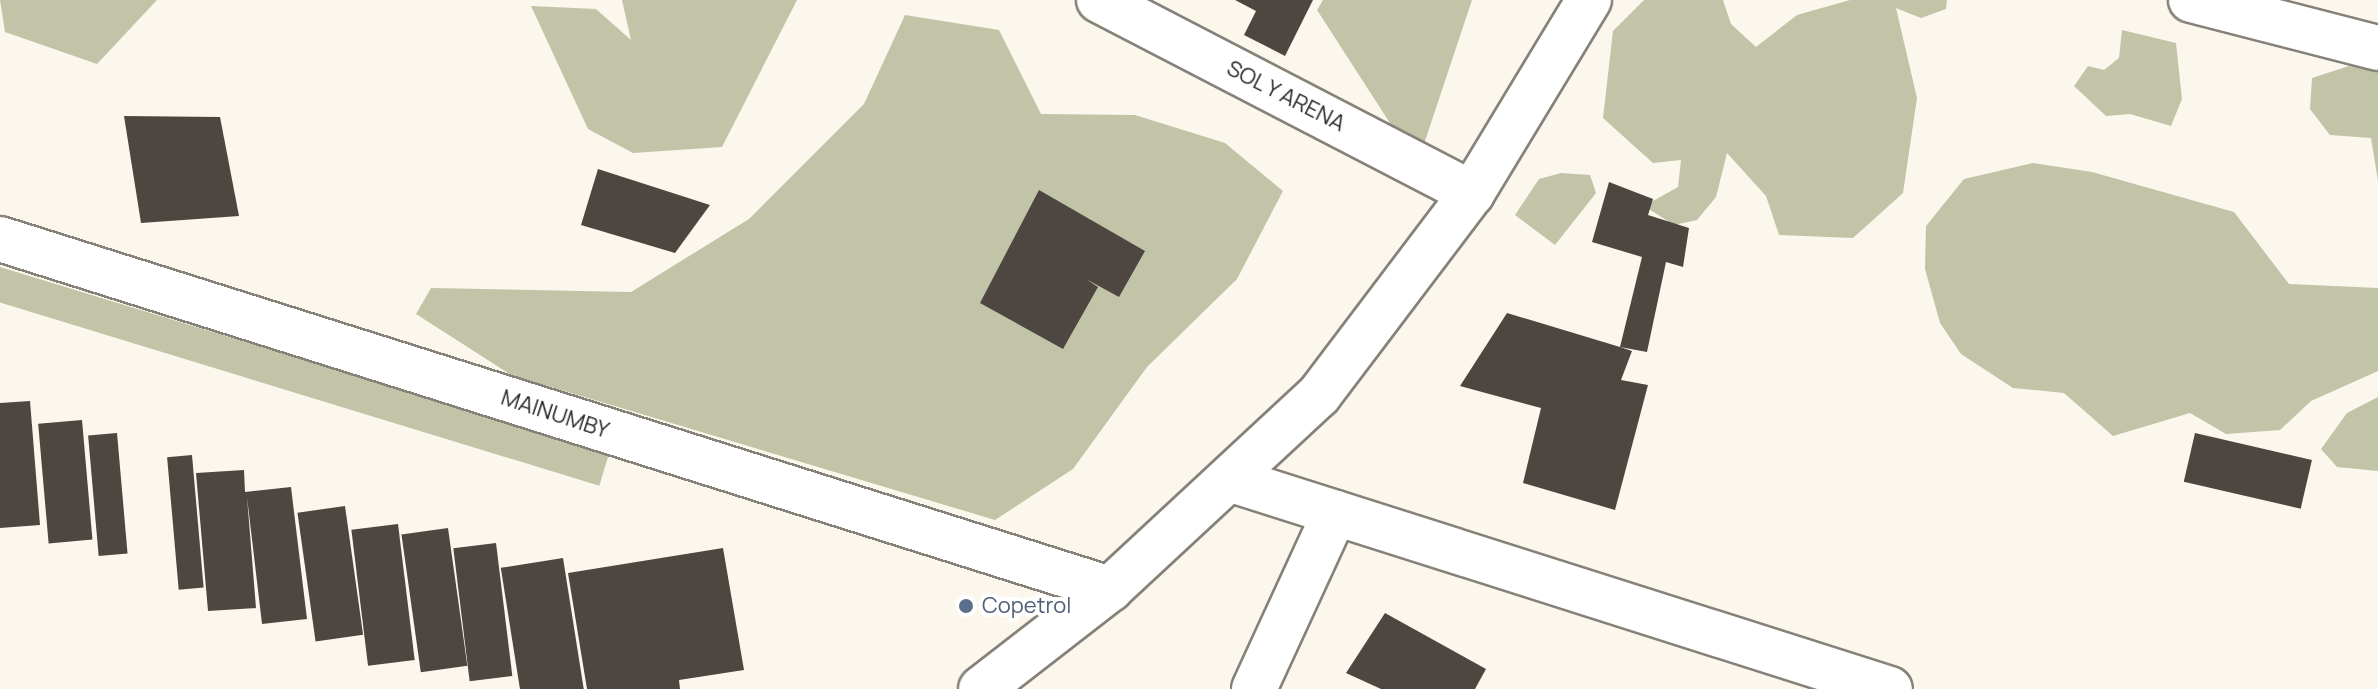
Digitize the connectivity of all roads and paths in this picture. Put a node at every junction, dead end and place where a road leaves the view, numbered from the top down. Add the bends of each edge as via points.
1 (1099, 0) edge
2 (1589, 0) edge
3 (2191, 0) edge
4 (2378, 48) edge
5 (1472, 193) junction
6 (0, 239) edge
7 (1235, 481) junction
8 (1335, 513) junction
9 (1110, 589) junction
10 (981, 689) edge
11 (1254, 689) edge
12 (1890, 689) edge

1 - 5 street, SOL Y ARENA
2 - 5 street
3 - 4 street
5 - 7 street via 1397,302
6 - 9 street, MAINUMBY
7 - 8 street
7 - 9 street
8 - 11 street
8 - 12 street
9 - 10 street

